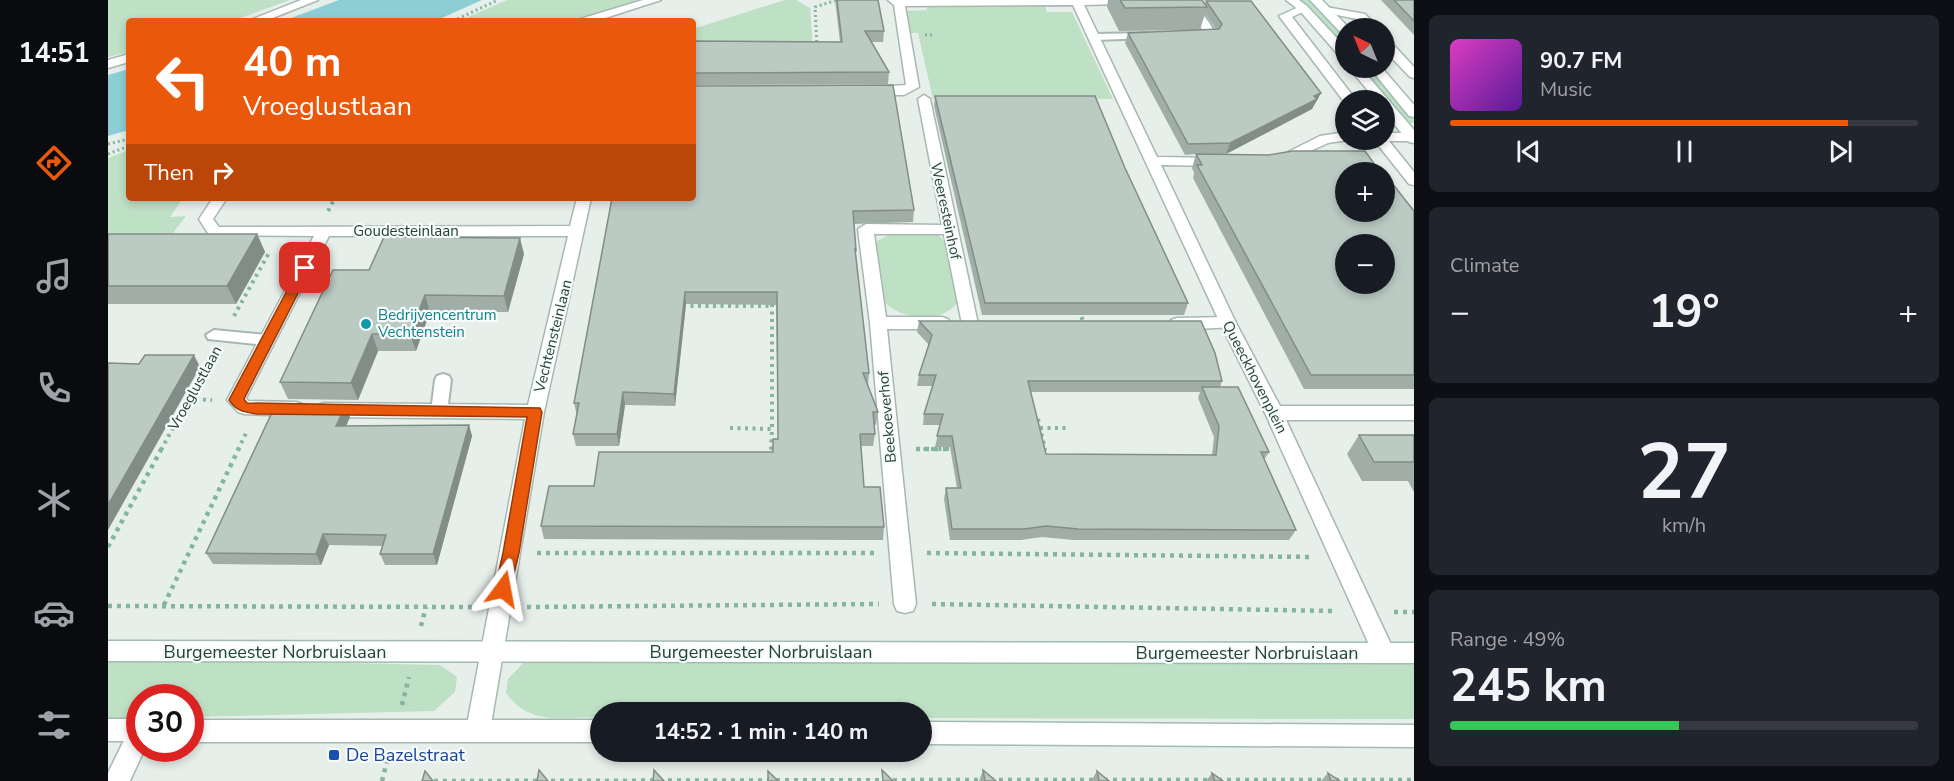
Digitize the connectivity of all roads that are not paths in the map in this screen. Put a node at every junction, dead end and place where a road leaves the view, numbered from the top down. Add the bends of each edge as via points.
1 (312, 0) edge
2 (655, 0) edge
3 (1152, 0) edge
4 (1174, 0) edge
5 (1292, 0) edge
6 (1316, 0) edge
7 (896, 1) edge
8 (1077, 3) junction
9 (1303, 8) junction
10 (1326, 10) junction
11 (262, 18) edge
12 (594, 18) edge
13 (1362, 18) edge
14 (1335, 20) edge
15 (1188, 35) edge
16 (1165, 36) edge
17 (1095, 37) junction
18 (1335, 44) edge
19 (1395, 54) edge
20 (126, 59) edge
21 (108, 64) edge
22 (1414, 74) edge
23 (1363, 78) edge
24 (1384, 78) edge
25 (1342, 90) edge
26 (1373, 90) edge
27 (857, 91) edge
28 (924, 99) dead end
29 (1414, 113) edge
30 (1395, 116) edge
31 (1335, 138) edge
32 (1395, 138) edge
33 (1414, 138) edge
34 (1392, 150) edge
35 (1151, 161) junction
36 (1230, 162) edge
37 (1263, 162) edge
38 (1414, 181) edge
39 (218, 201) edge
40 (583, 201) edge
41 (950, 230) junction
42 (577, 231) junction
43 (324, 232) junction
44 (878, 323) junction
45 (1228, 323) junction
46 (970, 324) junction
47 (990, 324) edge
48 (1155, 324) edge
49 (218, 335) road end
50 (266, 340) junction
51 (443, 380) dead end
52 (439, 412) junction
53 (535, 412) junction
54 (1274, 413) junction
55 (1414, 413) edge
56 (905, 604) road end
57 (108, 651) edge
58 (491, 651) junction
59 (1384, 653) junction
60 (1414, 653) edge
61 (108, 730) edge
62 (478, 730) junction
63 (126, 731) edge
64 (204, 731) edge
65 (590, 731) edge
66 (932, 733) edge
67 (1414, 736) edge
68 (126, 761) edge
69 (117, 781) edge

1 - 11 street
2 - 12 street
3 - 8 street
4 - 15 lane via 1193,8 1212,35
5 - 9 street
6 - 10 street
7 - 8 street
7 - 27 street via 912,87
8 - 17 street, Queeckhovenplein
9 - 18 street
9 - 25 street via 1285,15
10 - 13 street
10 - 14 street
16 - 17 lane
17 - 35 street, Queeckhovenplein
19 - 22 street
20 - 21 street
23 - 26 street
24 - 29 street
28 - 41 street, Weeresteinhof
30 - 33 street
31 - 37 street via 1282,160
32 - 33 street
34 - 38 street
35 - 36 street
35 - 45 street, Queeckhovenplein
39 - 43 street, Goudesteinlaan via 206,219 214,231
40 - 42 street, Vechtensteinlaan
41 - 44 street, Beekoeverhof via 866,229
41 - 46 street, Weeresteinhof
42 - 43 street, Goudesteinlaan
42 - 53 street, Vechtensteinlaan
43 - 50 street
44 - 46 street
44 - 56 street, Beekoeverhof
45 - 48 street
45 - 54 street, Queeckhovenplein
46 - 47 street
49 - 50 lane
50 - 52 street via 236,400 244,407
51 - 52 lane
52 - 53 street
53 - 58 street, Vechtensteinlaan
54 - 55 street
54 - 59 street, Queeckhovenplein
57 - 58 street, Burgemeester Norbruislaan
58 - 59 street, Burgemeester Norbruislaan
58 - 62 street, Vechtensteinlaan
59 - 60 street, Burgemeester Norbruislaan
61 - 63 street
62 - 64 street
62 - 65 street
66 - 67 street
68 - 69 street

